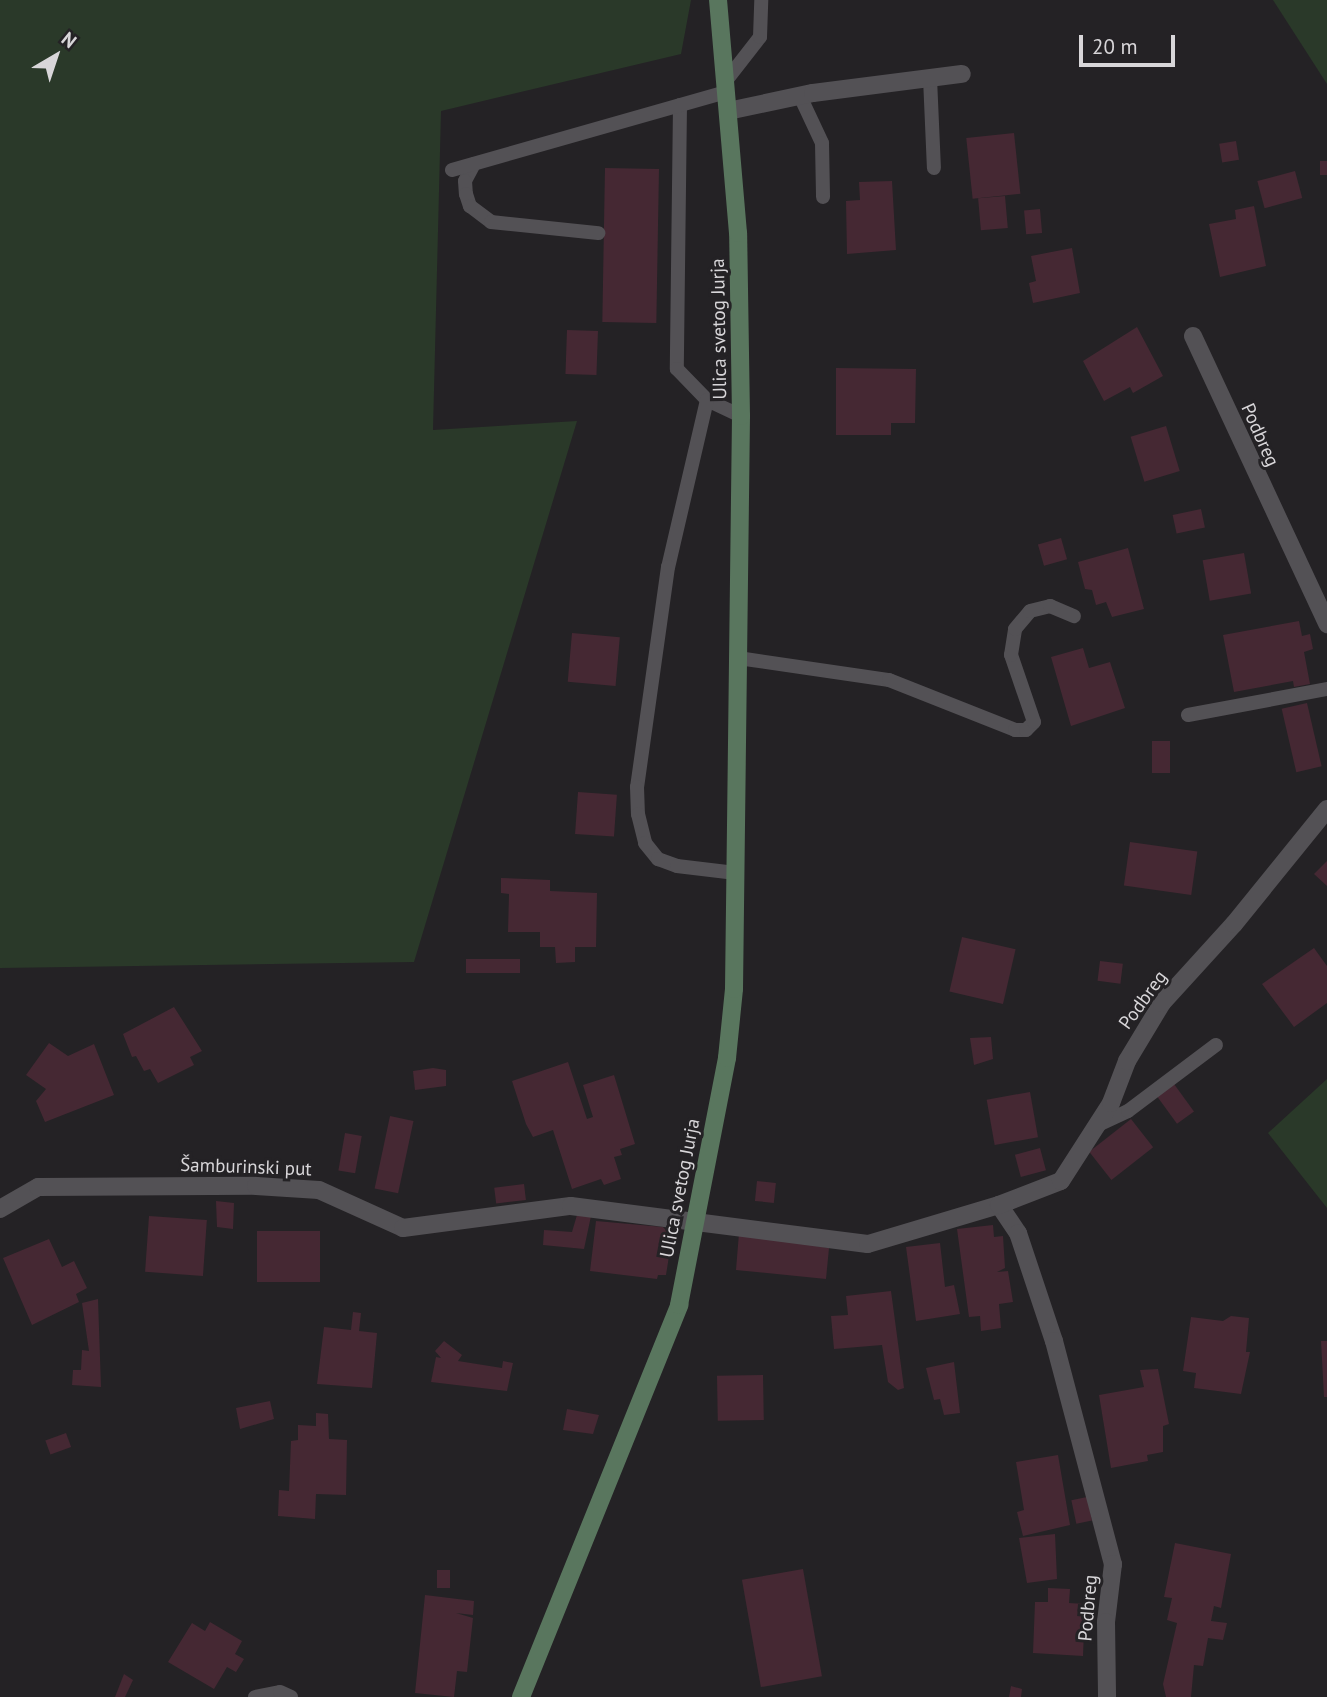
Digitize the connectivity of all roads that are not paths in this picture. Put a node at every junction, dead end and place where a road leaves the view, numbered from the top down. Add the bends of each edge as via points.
1 (718, 0) edge
2 (761, 0) edge
3 (962, 74) dead end
4 (930, 78) junction
5 (726, 87) junction
6 (800, 96) junction
7 (680, 105) junction
8 (728, 111) junction
9 (474, 164) junction
10 (934, 168) dead end
11 (452, 170) dead end
12 (823, 197) dead end
13 (598, 233) dead end
14 (1194, 336) dead end
15 (707, 400) junction
16 (741, 416) junction
17 (1074, 616) dead end
18 (1327, 624) edge
19 (738, 658) junction
20 (1327, 689) edge
21 (1188, 715) dead end
22 (1327, 809) edge
23 (736, 873) junction
24 (1216, 1045) dead end
25 (1095, 1127) junction
26 (999, 1205) junction
27 (0, 1209) edge
28 (695, 1220) junction
29 (255, 1697) edge
30 (291, 1697) edge
31 (521, 1697) edge
32 (1107, 1697) edge

1 - 5 main road, Ulica svetog Jurja
2 - 5 lane via 760,37
3 - 4 street
4 - 6 street
4 - 10 lane
5 - 7 lane
5 - 8 main road, Ulica svetog Jurja
6 - 8 street
6 - 12 lane via 822,143
7 - 9 lane
7 - 15 lane via 677,369
8 - 16 main road, Ulica svetog Jurja via 738,233
9 - 11 lane
9 - 13 lane via 465,181 466,194 470,206 491,222
14 - 18 street, Podbreg
15 - 16 lane
15 - 23 lane via 668,567 638,801 645,843 658,859 677,866
16 - 19 main road, Ulica svetog Jurja
17 - 19 lane via 1050,606 1030,611 1015,629 1011,655 1034,722 1026,730 1015,730 889,680
19 - 23 main road, Ulica svetog Jurja
20 - 21 lane
22 - 25 street, Podbreg via 1234,925 1163,1003
23 - 28 main road, Ulica svetog Jurja via 734,989 727,1058
24 - 25 lane via 1128,1111
25 - 26 street, Podbreg via 1061,1181
26 - 28 street, Podbreg via 868,1244
26 - 32 street, Podbreg via 1018,1233 1054,1341 1113,1564 1106,1622
27 - 28 street, Šamburinski put via 38,1188 256,1186 319,1190 403,1228 572,1206
28 - 31 main road, Ulica svetog Jurja via 679,1305
29 - 30 lane via 280,1692

